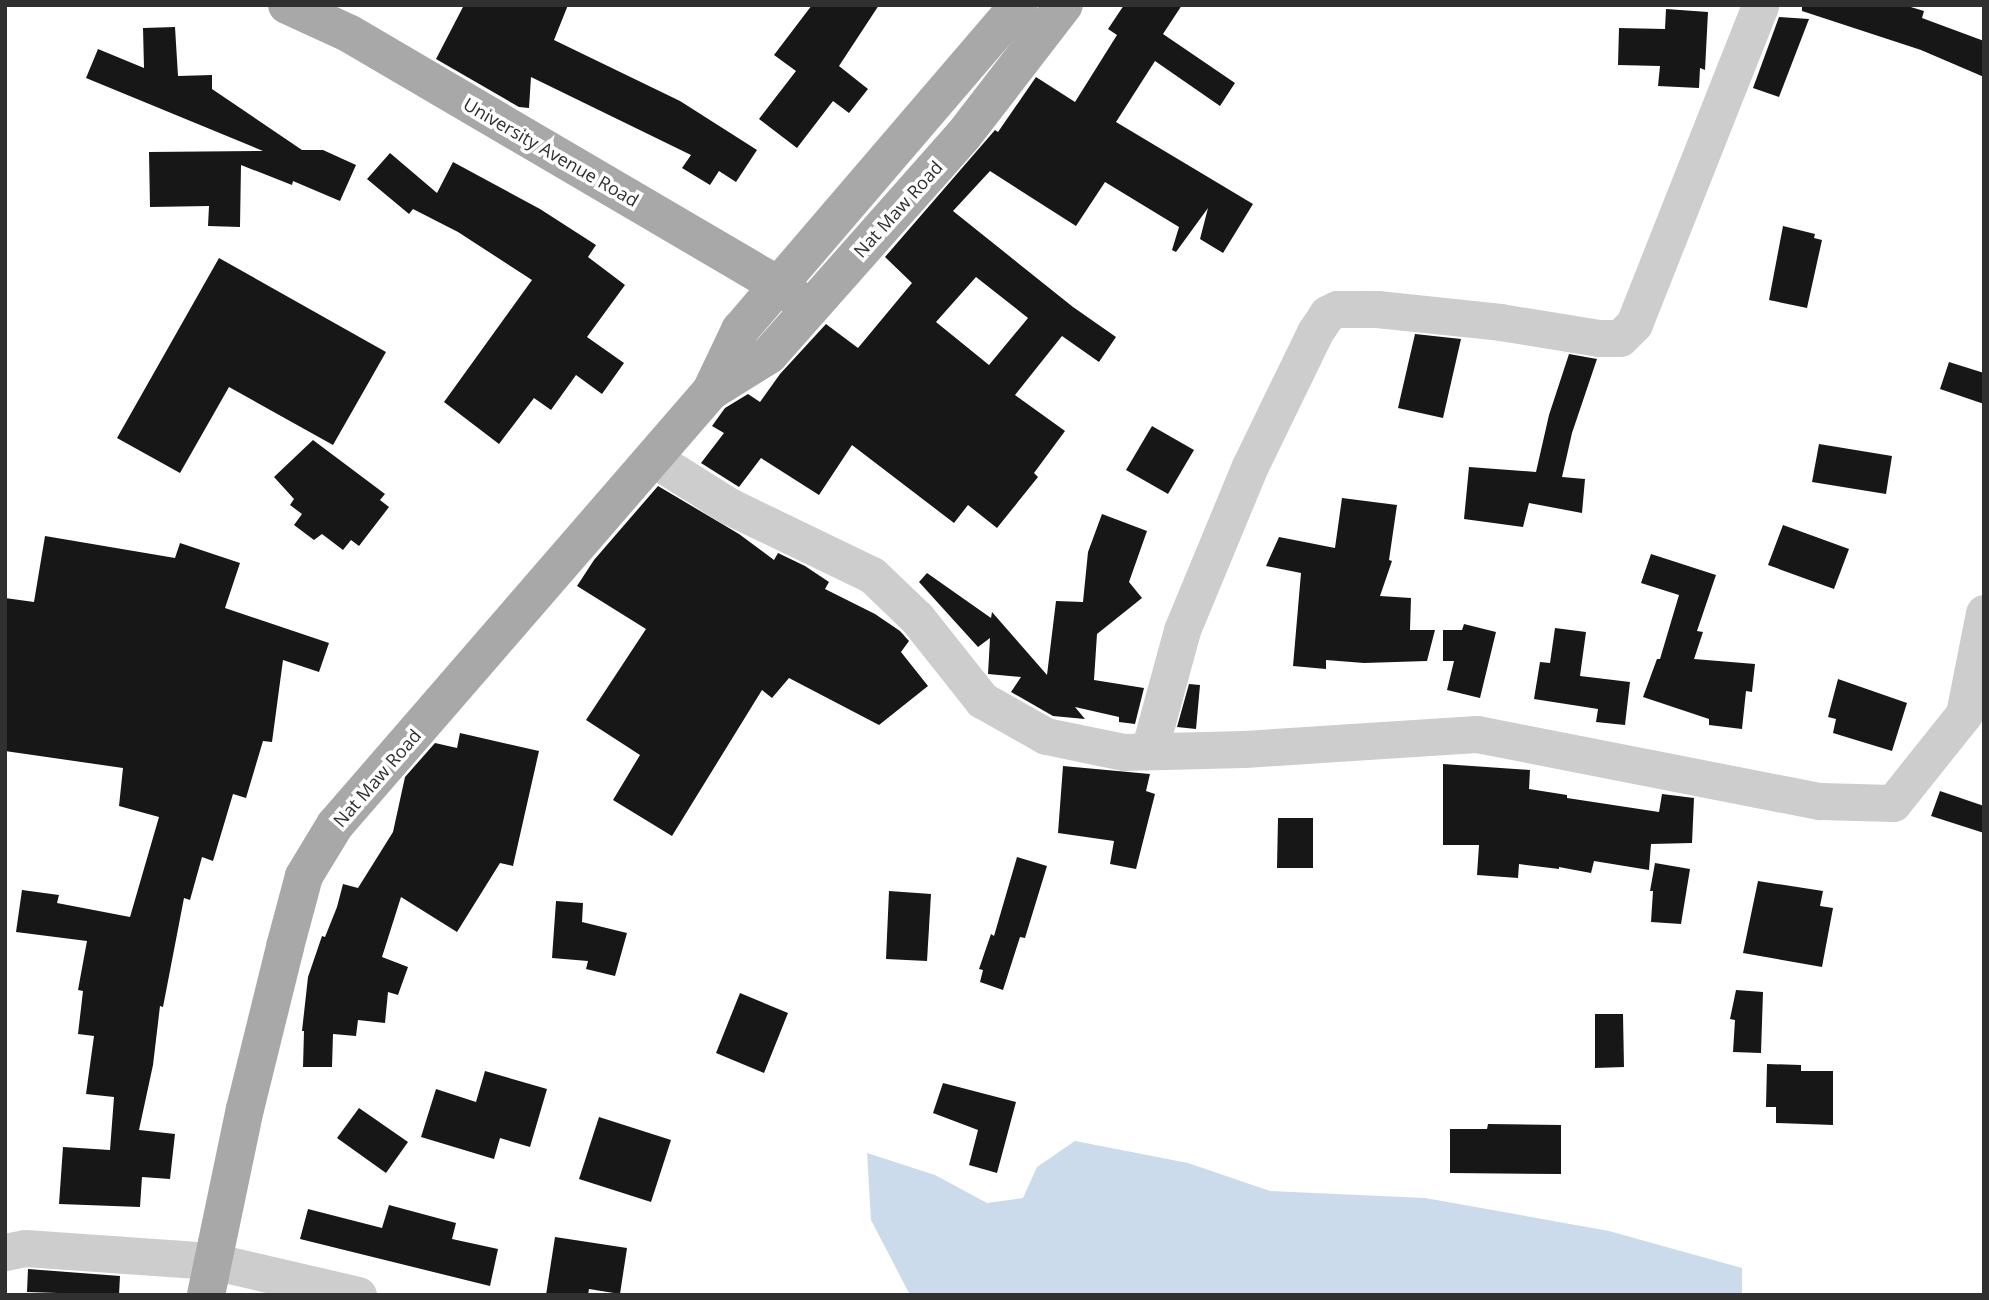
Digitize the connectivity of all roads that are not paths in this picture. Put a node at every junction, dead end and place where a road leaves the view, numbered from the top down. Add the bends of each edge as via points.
1 (287, 5) edge
2 (1019, 5) edge
3 (1064, 5) edge
4 (1760, 5) edge
5 (778, 285) junction
6 (810, 308) junction
7 (711, 391) junction
8 (654, 459) junction
9 (1984, 612) edge
10 (1149, 751) junction
11 (5, 1252) edge
12 (209, 1278) edge
13 (358, 1295) edge

1 - 5 main road, University Avenue Road via 349,34
2 - 5 main road, Nat Maw Road
3 - 6 main road, Nat Maw Road via 963,136
4 - 10 street via 1634,324 1620,338 1377,309 1337,309 1327,314 1250,466 1182,630
5 - 6 main road, University Avenue Road
5 - 7 main road, Nat Maw Road via 740,330
6 - 7 main road, Nat Maw Road via 769,355
7 - 8 main road, Nat Maw Road
8 - 10 street via 729,506 872,575 917,618 982,700 1046,736 1124,752
8 - 12 main road, Nat Maw Road via 335,825 304,876 248,1096
9 - 10 street via 1964,714 1893,803 1820,801 1478,734
11 - 12 street via 25,1248
12 - 13 street

